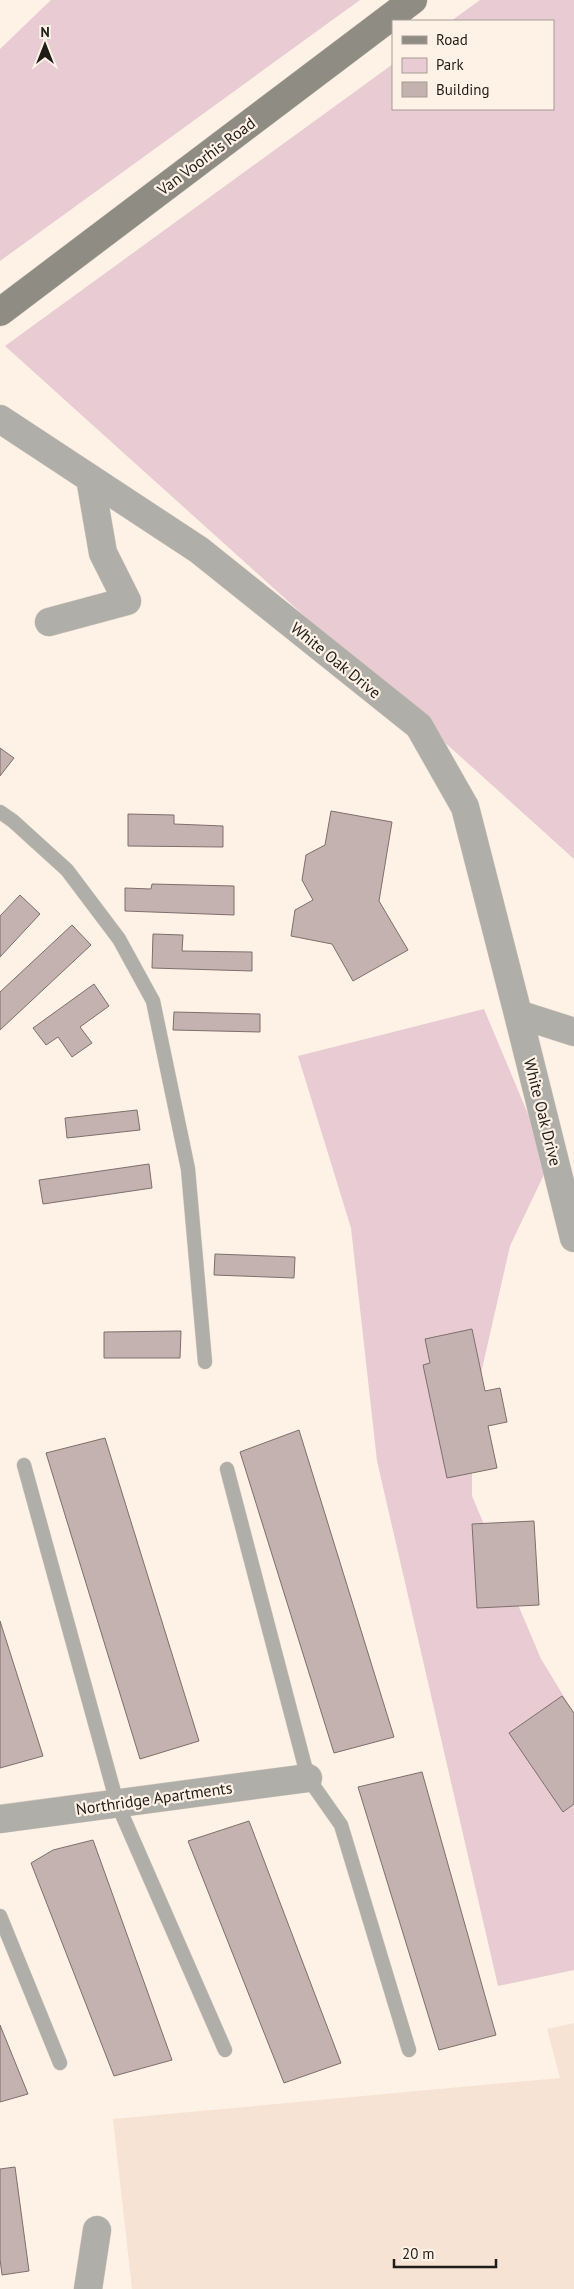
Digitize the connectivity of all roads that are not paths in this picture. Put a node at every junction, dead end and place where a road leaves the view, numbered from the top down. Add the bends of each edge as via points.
1 (413, 0) edge
2 (0, 312) edge
3 (0, 419) edge
4 (90, 478) junction
5 (50, 622) dead end
6 (0, 812) edge
7 (518, 1014) junction
8 (574, 1032) edge
9 (574, 1238) edge
10 (205, 1362) dead end
11 (24, 1465) dead end
12 (227, 1469) dead end
13 (308, 1778) junction
14 (117, 1804) junction
15 (0, 1819) edge
16 (0, 1916) edge
17 (225, 2050) dead end
18 (409, 2050) dead end
19 (60, 2063) dead end
20 (97, 2230) dead end
21 (88, 2289) edge

1 - 2 street, Van Voorhis Road
3 - 4 street, White Oak Drive
4 - 5 street via 103,553 127,600
4 - 7 street, White Oak Drive via 199,550 419,726 465,807
6 - 10 lane via 67,870 119,939 153,1002 188,1169
7 - 8 street
7 - 9 street, White Oak Drive
11 - 14 lane
12 - 13 lane
13 - 14 street, Northridge Apartments
13 - 18 lane via 341,1825
14 - 15 street, Northridge Apartments
14 - 17 lane
16 - 19 lane
20 - 21 street

